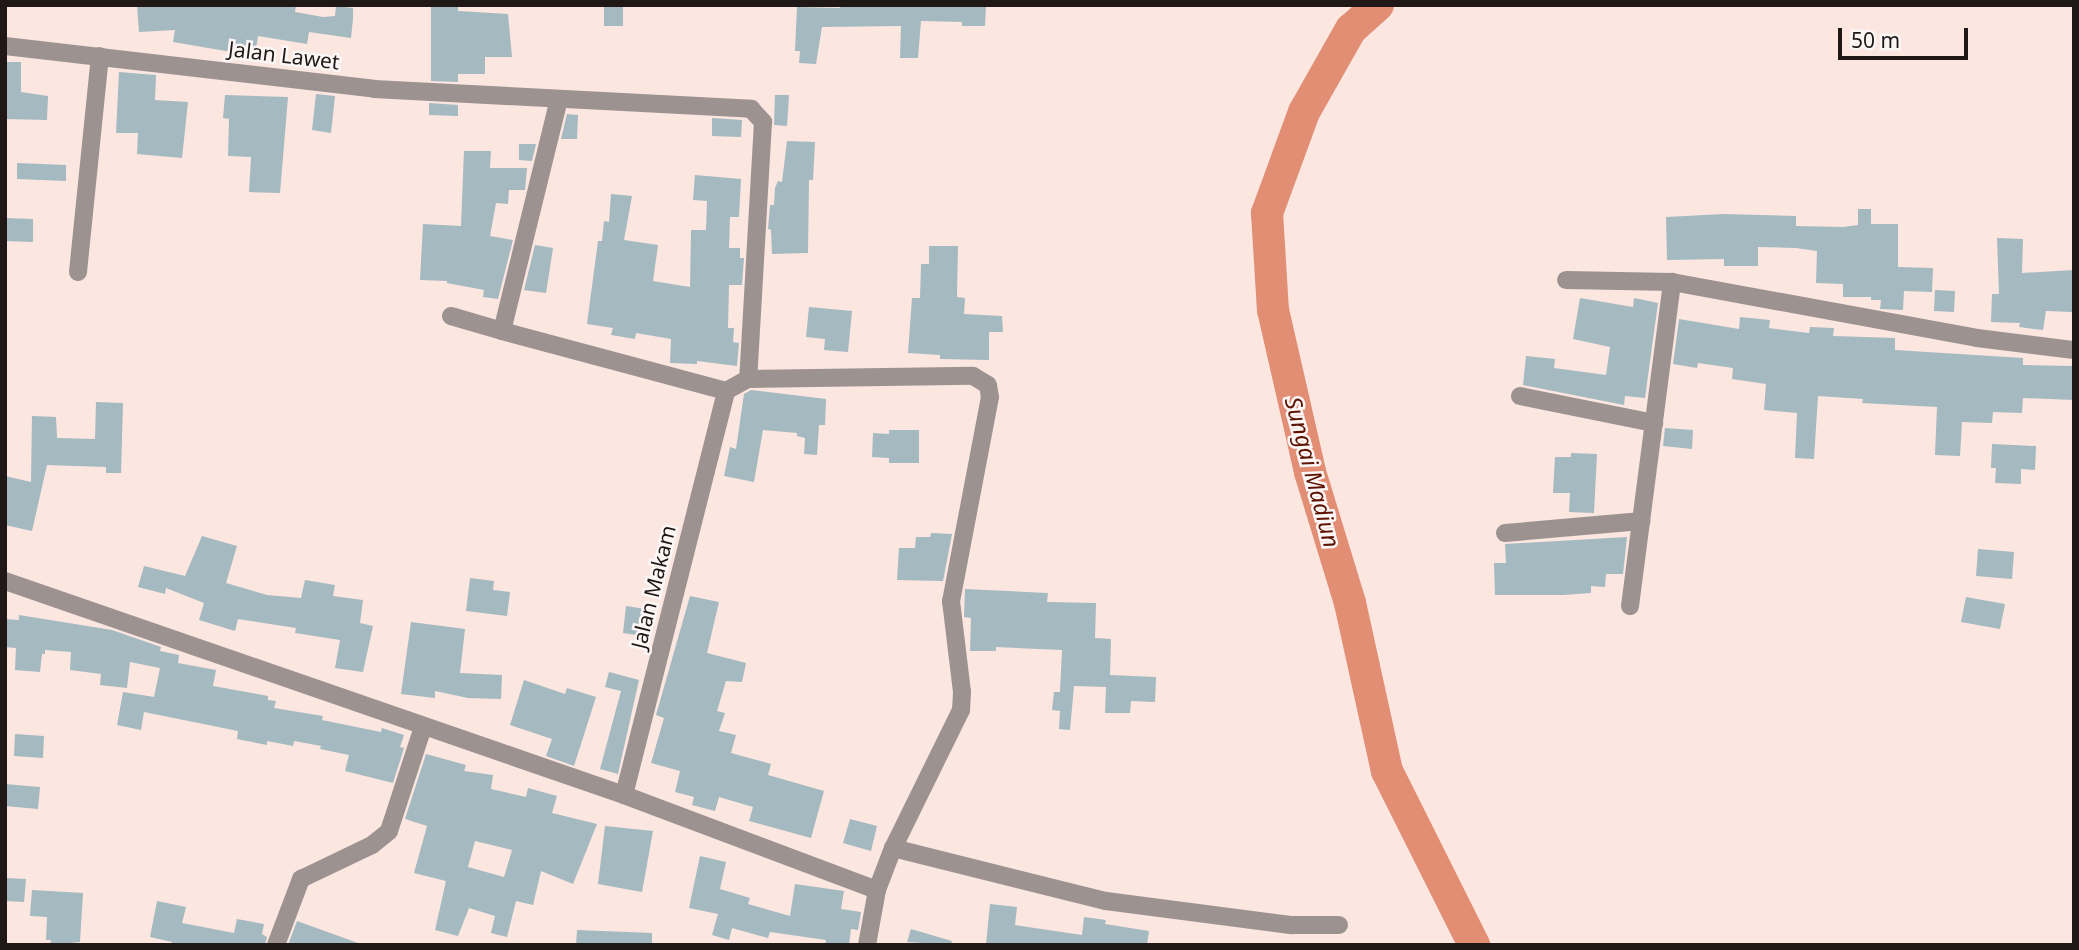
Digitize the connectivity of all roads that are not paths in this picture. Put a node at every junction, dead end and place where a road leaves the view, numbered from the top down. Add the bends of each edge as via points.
1 (5, 46) edge
2 (100, 57) junction
3 (559, 99) junction
4 (78, 272) dead end
5 (1566, 280) dead end
6 (1672, 282) junction
7 (451, 316) dead end
8 (502, 331) junction
9 (2074, 350) edge
10 (748, 379) junction
11 (726, 391) junction
12 (1520, 396) dead end
13 (1654, 423) junction
14 (1641, 520) junction
15 (1505, 533) dead end
16 (5, 581) edge
17 (1630, 606) dead end
18 (423, 727) junction
19 (624, 795) junction
20 (893, 848) junction
21 (877, 890) junction
22 (1339, 925) dead end
23 (276, 945) edge
24 (867, 945) edge

1 - 2 street, Jalan Lawet
2 - 3 street, Jalan Lawet via 374,89
2 - 4 street
3 - 8 street
3 - 10 street, Jalan Lawet via 751,109 760,115
5 - 6 street
6 - 9 street via 1977,338
6 - 13 street
7 - 8 street
8 - 11 street
10 - 11 street
10 - 20 street via 973,376 988,385 990,397 951,601 961,710
11 - 19 street, Jalan Makam
12 - 13 street
13 - 14 street
14 - 15 street
14 - 17 street
16 - 18 street
18 - 19 street
18 - 23 street via 389,831 372,845 301,879
19 - 21 street
20 - 21 street
20 - 22 street via 1106,901 1292,925
21 - 24 street

